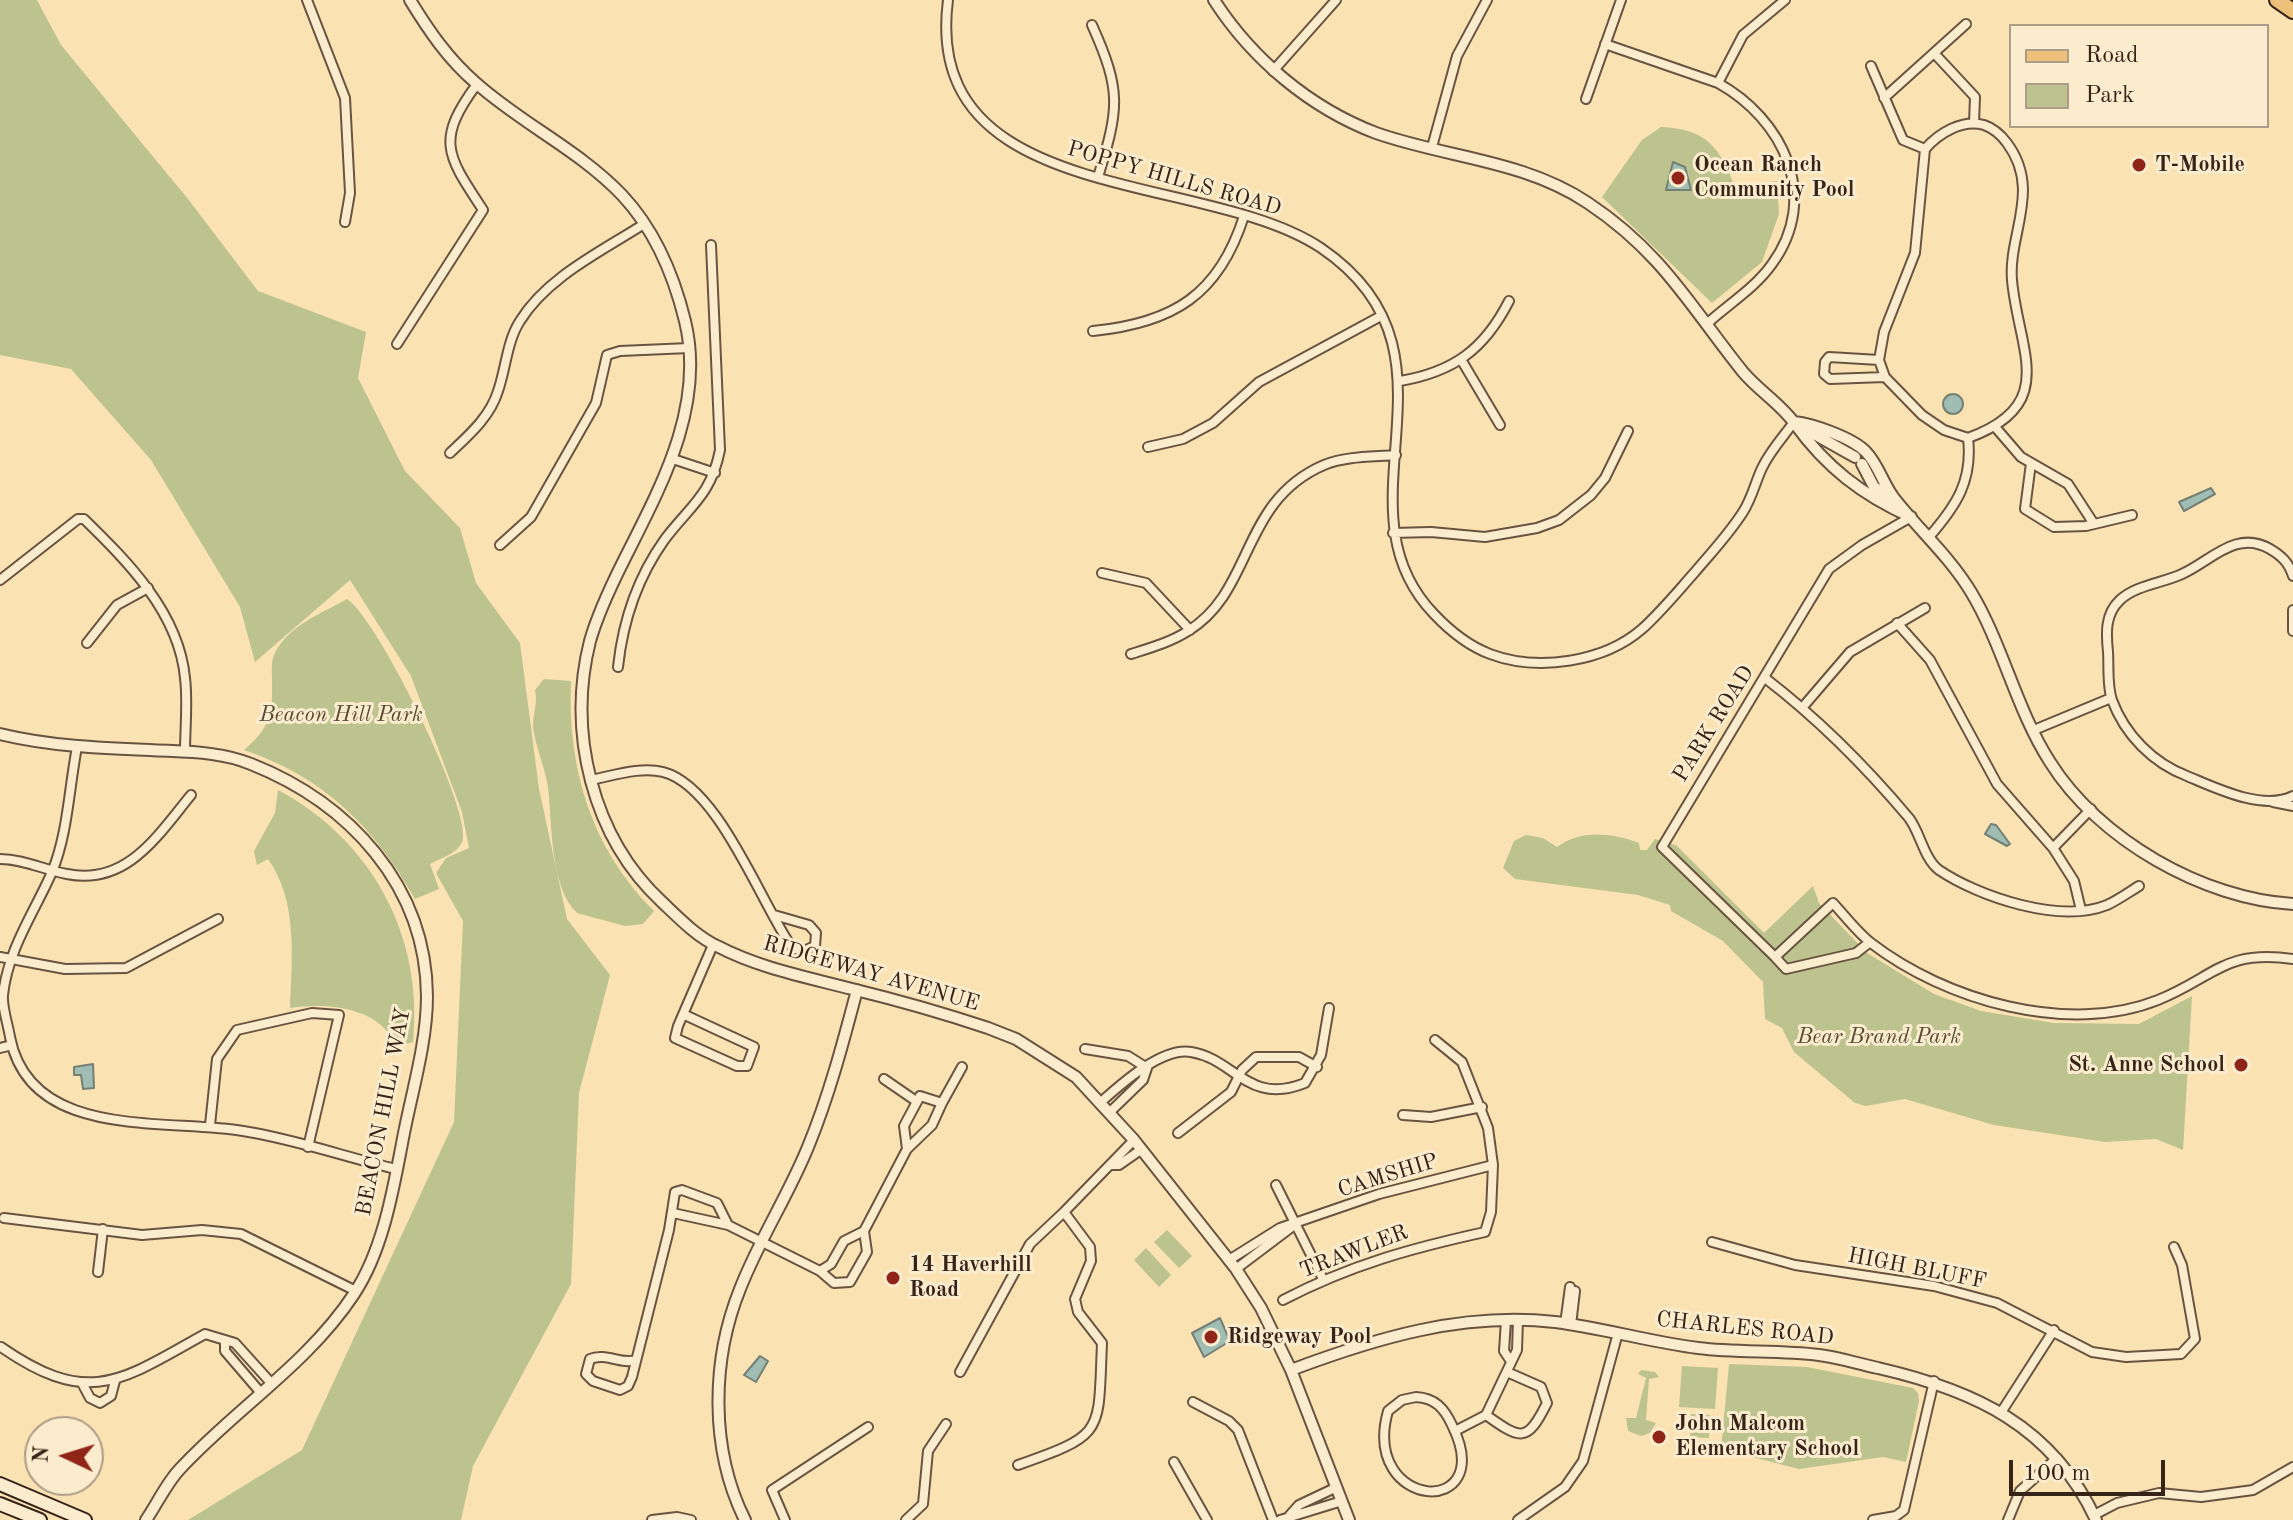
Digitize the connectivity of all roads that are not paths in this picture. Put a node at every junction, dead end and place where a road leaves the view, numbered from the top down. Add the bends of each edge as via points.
1 (307, 0) edge
2 (410, 0) edge
3 (948, 0) edge
4 (1214, 0) edge
5 (1336, 0) edge
6 (1487, 0) edge
7 (1621, 0) edge
8 (1785, 0) edge
9 (2277, 0) edge
10 (2293, 11) edge
11 (1966, 24) dead end
12 (1092, 25) dead end
13 (1605, 44) junction
14 (1934, 53) junction
15 (1871, 66) dead end
16 (1273, 71) junction
17 (1718, 83) junction
18 (477, 84) junction
19 (1884, 98) junction
20 (1586, 99) dead end
21 (1974, 123) junction
22 (1432, 147) junction
23 (1925, 149) junction
24 (1098, 177) junction
25 (1244, 216) junction
26 (345, 222) dead end
27 (644, 224) junction
28 (711, 245) dead end
29 (1509, 301) dead end
30 (1381, 316) junction
31 (1709, 322) junction
32 (1093, 331) dead end
33 (397, 344) dead end
34 (689, 348) junction
35 (1879, 360) junction
36 (1462, 361) junction
37 (1885, 377) junction
38 (1400, 381) junction
39 (1794, 422) junction
40 (1500, 425) dead end
41 (1996, 428) junction
42 (1628, 431) dead end
43 (1968, 438) junction
44 (1148, 447) dead end
45 (450, 453) dead end
46 (1396, 455) junction
47 (1854, 455) junction
48 (673, 459) junction
49 (2031, 463) junction
50 (1835, 470) junction
51 (715, 473) junction
52 (1897, 501) junction
53 (2132, 515) dead end
54 (1911, 517) junction
55 (2094, 524) junction
56 (1393, 533) junction
57 (1929, 537) junction
58 (500, 545) dead end
59 (1102, 573) dead end
60 (2293, 576) edge
61 (0, 580) edge
62 (148, 588) junction
63 (1925, 608) dead end
64 (2293, 610) edge
65 (1897, 623) junction
66 (1190, 630) junction
67 (2293, 631) edge
68 (87, 643) dead end
69 (1131, 654) dead end
70 (618, 667) dead end
71 (1765, 678) junction
72 (2111, 698) junction
73 (1802, 708) junction
74 (2034, 730) junction
75 (0, 734) edge
76 (77, 747) junction
77 (185, 752) junction
78 (590, 780) junction
79 (191, 795) dead end
80 (2293, 796) edge
81 (2269, 801) junction
82 (2293, 806) edge
83 (2091, 809) junction
84 (2053, 848) junction
85 (0, 859) edge
86 (52, 870) junction
87 (2139, 886) dead end
88 (2293, 904) edge
89 (2081, 910) junction
90 (774, 915) junction
91 (218, 919) dead end
92 (1870, 942) junction
93 (713, 945) junction
94 (0, 957) edge
95 (11, 957) junction
96 (1775, 957) junction
97 (2293, 959) edge
98 (857, 990) junction
99 (1329, 1008) dead end
100 (685, 1015) junction
101 (1435, 1040) dead end
102 (12, 1045) junction
103 (0, 1048) edge
104 (1085, 1049) dead end
105 (962, 1067) dead end
106 (1317, 1067) junction
107 (1147, 1068) junction
108 (1239, 1076) junction
109 (884, 1079) dead end
110 (916, 1101) junction
111 (1101, 1102) junction
112 (942, 1103) junction
113 (1482, 1107) junction
114 (1111, 1111) junction
115 (1403, 1115) dead end
116 (210, 1125) junction
117 (1178, 1133) dead end
118 (1138, 1144) junction
119 (308, 1147) junction
120 (907, 1149) junction
121 (1493, 1165) junction
122 (396, 1169) junction
123 (1276, 1185) dead end
124 (1064, 1212) junction
125 (673, 1213) junction
126 (4, 1218) dead end
127 (728, 1225) junction
128 (1294, 1226) junction
129 (103, 1229) junction
130 (864, 1231) junction
131 (764, 1240) junction
132 (1712, 1242) dead end
133 (2174, 1247) dead end
134 (1232, 1265) junction
135 (820, 1271) junction
136 (98, 1272) dead end
137 (1323, 1279) junction
138 (1573, 1289) dead end
139 (356, 1291) junction
140 (1283, 1300) dead end
141 (1506, 1320) junction
142 (1518, 1320) junction
143 (1568, 1324) junction
144 (2054, 1330) junction
145 (1618, 1333) junction
146 (225, 1342) junction
147 (1, 1347) edge
148 (636, 1360) junction
149 (1510, 1360) junction
150 (1291, 1370) junction
151 (960, 1372) dead end
152 (1507, 1372) junction
153 (115, 1381) junction
154 (1934, 1381) junction
155 (82, 1383) junction
156 (272, 1384) junction
157 (261, 1393) junction
158 (1193, 1402) dead end
159 (2002, 1411) junction
160 (1486, 1415) junction
161 (946, 1424) dead end
162 (868, 1427) dead end
163 (1455, 1431) junction
164 (2057, 1458) junction
165 (1174, 1462) dead end
166 (1018, 1465) dead end
167 (2293, 1467) edge
168 (0, 1484) edge
169 (1337, 1487) junction
170 (1342, 1501) junction
171 (0, 1504) edge
172 (1285, 1518) edge
173 (2095, 1518) edge
174 (40, 1520) edge
175 (85, 1520) edge
176 (146, 1520) edge
177 (652, 1520) edge
178 (691, 1520) edge
179 (745, 1520) edge
180 (785, 1520) edge
181 (906, 1520) edge
182 (1207, 1520) edge
183 (1273, 1520) edge
184 (1349, 1520) edge
185 (1518, 1520) edge
186 (1873, 1520) edge
187 (2008, 1520) edge

1 - 26 street via 345,98 350,193
2 - 18 street, RIDGEWAY AVENUE via 429,32
3 - 24 street, POPPY HILLS ROAD via 951,64 987,125 1028,154
4 - 16 street
5 - 16 street
6 - 22 street via 1457,56
7 - 13 street
8 - 17 street via 1743,35
9 - 10 main road
11 - 14 street
12 - 24 street via 1112,69 1116,99
13 - 17 street
13 - 20 street
14 - 19 street
14 - 21 street via 1975,97
15 - 19 street
16 - 22 street via 1355,124
17 - 31 street via 1771,125 1788,161 1794,201 1785,239 1771,266
18 - 27 street, RIDGEWAY AVENUE via 598,173
18 - 33 street via 455,114 450,148 459,174 483,210
19 - 23 street via 1903,140
21 - 23 street via 1945,132
21 - 41 street via 2003,138 2021,172 2022,211 2012,278 2028,368 2011,415
22 - 31 street via 1502,163 1586,202 1650,253
23 - 35 street via 1915,253 1884,332
24 - 25 street, POPPY HILLS ROAD
25 - 30 street, POPPY HILLS ROAD via 1286,229 1321,248 1348,272
25 - 32 street via 1215,276 1200,294 1156,320
27 - 34 street, RIDGEWAY AVENUE via 679,298
27 - 45 street via 549,287 531,305 515,330 493,402
28 - 51 street via 720,450
29 - 36 street via 1497,325
30 - 38 street, POPPY HILLS ROAD
30 - 44 street via 1268,376 1213,423 1183,439
31 - 39 street via 1752,383
34 - 48 street, RIDGEWAY AVENUE via 686,406
34 - 58 street via 607,355 596,403 531,517
35 - 37 street
35 - 37 street via 1829,357 1824,374 1830,379
36 - 38 street via 1436,374
36 - 40 street
37 - 43 street via 1922,415
38 - 46 street, POPPY HILLS ROAD
39 - 47 street via 1813,424
39 - 50 street via 1803,439
39 - 56 street, POPPY HILLS ROAD via 1763,466 1744,511 1691,577 1642,630 1585,657 1519,661 1463,640 1416,593 1401,566
41 - 43 street
41 - 49 street
42 - 56 street via 1605,478 1559,520 1485,537
43 - 57 street via 1970,457 1961,497
46 - 56 street, POPPY HILLS ROAD
46 - 66 street via 1344,459 1299,478 1264,514 1223,596
47 - 50 street
47 - 52 street via 1874,487
47 - 52 street via 1868,453
48 - 51 street
48 - 78 street, RIDGEWAY AVENUE via 605,598 590,643 582,695
49 - 55 street via 2068,484
49 - 55 street via 2025,509 2048,526
50 - 54 street via 1854,487
51 - 70 street via 708,490 666,537 645,571 623,624
52 - 54 street
53 - 55 street
54 - 57 street
54 - 71 street, PARK ROAD via 1829,569
57 - 74 street via 1971,592
59 - 66 street via 1146,583
60 - 72 street via 2290,565 2260,543 2236,543 2120,600 2106,629
61 - 62 street via 84,519
62 - 68 street via 117,605
62 - 77 street via 172,628 185,676
63 - 65 street
64 - 67 street
65 - 73 street via 1850,652
65 - 84 street via 1930,660 1997,784
66 - 69 street
71 - 73 street
71 - 96 street, PARK ROAD via 1662,847
72 - 74 street
72 - 81 street via 2129,734 2176,772
73 - 89 street via 1911,820 1936,868 1998,900
74 - 83 street via 2051,763
75 - 76 street, BEACON HILL WAY
76 - 77 street, BEACON HILL WAY
76 - 86 street via 66,822
77 - 122 street, BEACON HILL WAY via 248,763 311,793 349,822 379,857 402,896 419,945 427,994
78 - 90 street via 652,770 678,777 725,829
78 - 93 street, RIDGEWAY AVENUE via 611,831 637,874 679,919
79 - 86 street via 137,857 115,871 83,876
80 - 81 street
81 - 82 street
83 - 84 street
83 - 88 street via 2133,845 2184,875 2246,897
84 - 89 street via 2074,881
85 - 86 street
86 - 95 street
87 - 89 street via 2106,906
90 - 90 street via 791,946 802,952 815,946 816,933 809,925
91 - 95 street via 126,968 65,969
92 - 96 street via 1856,953 1786,969
92 - 96 street via 1833,903
92 - 97 street via 1948,989 2048,1012 2126,1010 2192,985 2224,963 2263,955
93 - 98 street, RIDGEWAY AVENUE via 774,970
93 - 100 street
94 - 95 street
95 - 102 street via 3,998
98 - 111 street, RIDGEWAY AVENUE via 1016,1039 1076,1077
98 - 131 street via 817,1125
99 - 106 street
100 - 100 street via 675,1038 747,1066 754,1047
101 - 113 street via 1462,1062
102 - 103 street
102 - 116 street via 21,1069 49,1097 86,1116
104 - 107 street via 1128,1056
105 - 112 street
106 - 108 street via 1305,1083 1288,1088 1259,1087
106 - 108 street via 1299,1057 1262,1055 1245,1065
107 - 108 street via 1163,1056 1191,1052
107 - 111 street
107 - 114 street via 1143,1080
108 - 117 street via 1223,1099
109 - 110 street
110 - 112 street via 926,1096
110 - 120 street via 904,1126
111 - 114 street, RIDGEWAY AVENUE
112 - 120 street via 932,1125
113 - 115 street via 1431,1117
113 - 121 street
114 - 118 street, RIDGEWAY AVENUE
116 - 119 street
116 - 119 street via 217,1059 237,1030 312,1013 339,1015
118 - 124 street
118 - 134 street, RIDGEWAY AVENUE
119 - 122 street
120 - 130 street
121 - 128 street, CAMSHIP via 1379,1194
121 - 137 street, TRAWLER via 1485,1232 1395,1252
122 - 139 street, BEACON HILL WAY via 383,1225
123 - 128 street
124 - 151 street via 1030,1244
124 - 166 street via 1090,1247 1091,1261 1075,1299 1078,1312 1102,1343 1100,1399 1093,1430 1076,1444
125 - 127 street
125 - 127 street via 671,1199 682,1190 717,1203
125 - 148 street
126 - 129 street
127 - 131 street
128 - 134 street, CAMSHIP
128 - 137 street
129 - 136 street
129 - 139 street via 142,1235 202,1230 241,1234
130 - 135 street via 844,1241 831,1264
130 - 135 street via 867,1252 850,1282 834,1283
131 - 135 street
131 - 179 street via 734,1305 720,1377 725,1459
132 - 144 street, HIGH BLUFF via 1795,1265 1934,1286 1997,1303
133 - 144 street, HIGH BLUFF via 2195,1339 2181,1354 2126,1357 2092,1352
134 - 150 street, RIDGEWAY AVENUE via 1261,1308
137 - 140 street, TRAWLER
138 - 143 street
139 - 156 street, BEACON HILL WAY via 329,1329
141 - 142 street, CHARLES ROAD
141 - 149 street via 1504,1351
141 - 150 street, CHARLES ROAD via 1409,1330
142 - 143 street, CHARLES ROAD
142 - 149 street via 1517,1350
143 - 145 street, CHARLES ROAD
144 - 159 street
145 - 154 street, CHARLES ROAD via 1698,1348 1821,1355
145 - 185 street via 1583,1461 1565,1487
146 - 153 street via 205,1334
146 - 156 street via 235,1343
146 - 157 street via 225,1351
147 - 155 street via 49,1376
148 - 148 street via 624,1390 586,1374 590,1359 598,1356
149 - 152 street
150 - 169 street, RIDGEWAY AVENUE
152 - 160 street
152 - 160 street via 1541,1387 1547,1403 1534,1430 1515,1435
153 - 155 street
153 - 155 street via 111,1396 100,1403 90,1398
154 - 159 street, CHARLES ROAD
154 - 186 street via 1904,1510
156 - 157 street, BEACON HILL WAY
157 - 176 street, BEACON HILL WAY via 177,1472
158 - 183 street via 1238,1430
159 - 164 street, CHARLES ROAD
160 - 163 street
161 - 181 street via 928,1451 923,1504
162 - 180 street via 772,1490
163 - 163 street via 1462,1461 1449,1488 1421,1493 1400,1479 1384,1437 1388,1411 1395,1404 1416,1397 1437,1402
164 - 173 street, CHARLES ROAD via 2081,1487
164 - 187 street via 2020,1491
165 - 182 street
167 - 173 street via 2253,1490 2201,1497 2159,1493 2117,1503
168 - 175 main road
169 - 170 street, RIDGEWAY AVENUE
169 - 172 street
170 - 172 street
170 - 184 street, RIDGEWAY AVENUE
171 - 174 main road
177 - 178 street

